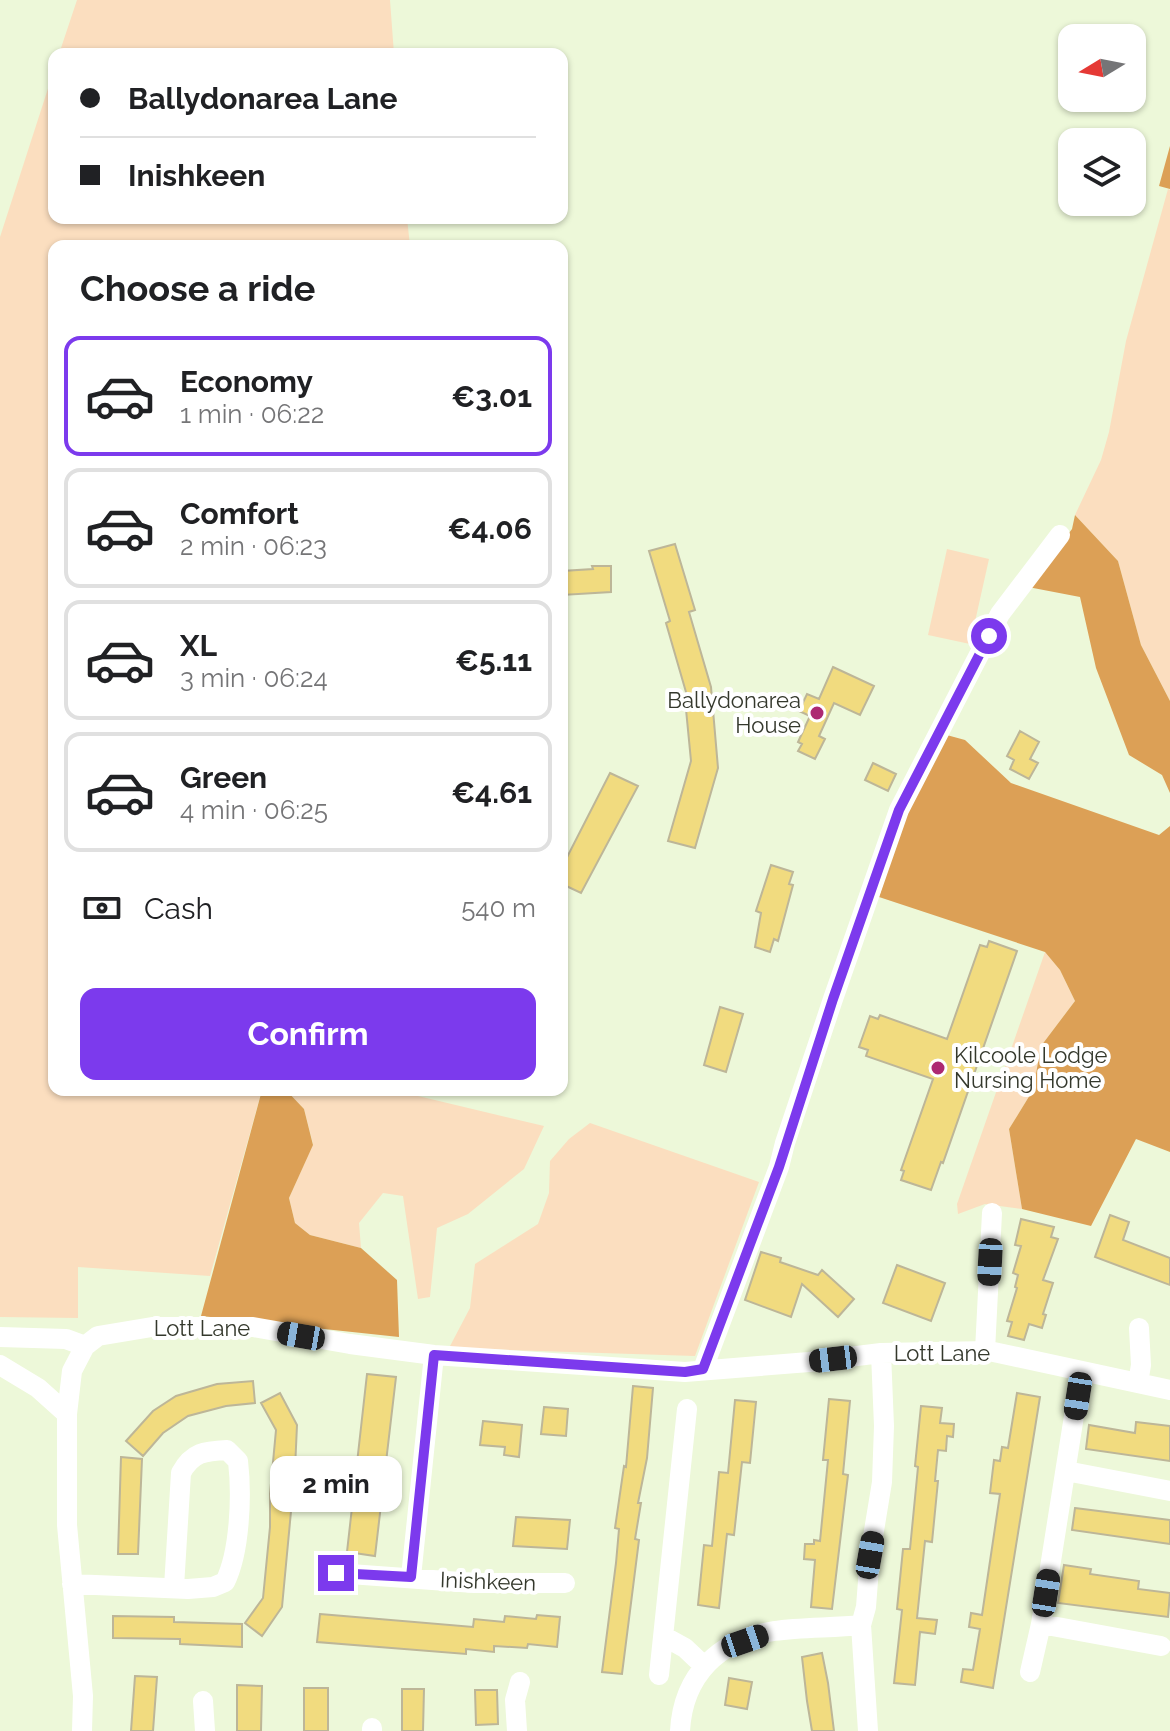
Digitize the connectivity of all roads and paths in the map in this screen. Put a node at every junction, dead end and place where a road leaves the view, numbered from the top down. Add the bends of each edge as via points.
1 (1060, 535) dead end
2 (992, 1213) dead end
3 (1139, 1328) dead end
4 (0, 1337) edge
5 (85, 1346) junction
6 (985, 1351) junction
7 (881, 1353) junction
8 (434, 1355) junction
9 (0, 1365) edge
10 (703, 1369) junction
11 (1081, 1372) junction
12 (1138, 1383) junction
13 (1170, 1390) edge
14 (687, 1409) dead end
15 (67, 1414) junction
16 (1066, 1471) junction
17 (1170, 1491) edge
18 (336, 1573) dead end
19 (411, 1577) junction
20 (565, 1583) dead end
21 (72, 1584) junction
22 (174, 1587) junction
23 (1041, 1624) junction
24 (861, 1625) junction
25 (665, 1637) junction
26 (1161, 1646) dead end
27 (703, 1665) junction
28 (1030, 1672) dead end
29 (659, 1675) dead end
30 (520, 1682) dead end
31 (203, 1701) dead end
32 (82, 1731) edge
33 (205, 1731) edge
34 (517, 1731) edge
35 (680, 1731) edge
36 (868, 1731) edge

1 - 10 street via 1000,614 899,810 774,1182
2 - 6 street
3 - 12 street
4 - 5 street via 66,1339
5 - 8 street, Lott Lane via 98,1336 152,1327 253,1327
5 - 15 street via 72,1371
6 - 7 street, Lott Lane
6 - 11 street, Lott Lane
7 - 10 street, Lott Lane
7 - 24 street via 882,1482
8 - 10 street, Lott Lane
8 - 19 street, Inishkeen
9 - 15 street
11 - 12 street, Lott Lane
11 - 16 street
12 - 13 street, Lott Lane
14 - 25 street
15 - 21 street
16 - 17 street
16 - 23 street
18 - 19 street, Inishkeen
19 - 20 street, Inishkeen
21 - 22 street
21 - 32 street
22 - 22 street via 213,1587 231,1572 240,1479 238,1461 227,1450 202,1453 188,1460 181,1473
23 - 26 street
23 - 28 street
24 - 27 street via 772,1632 722,1651
24 - 36 street
25 - 27 street
25 - 29 street
27 - 35 street via 690,1690
30 - 34 street
31 - 33 street

